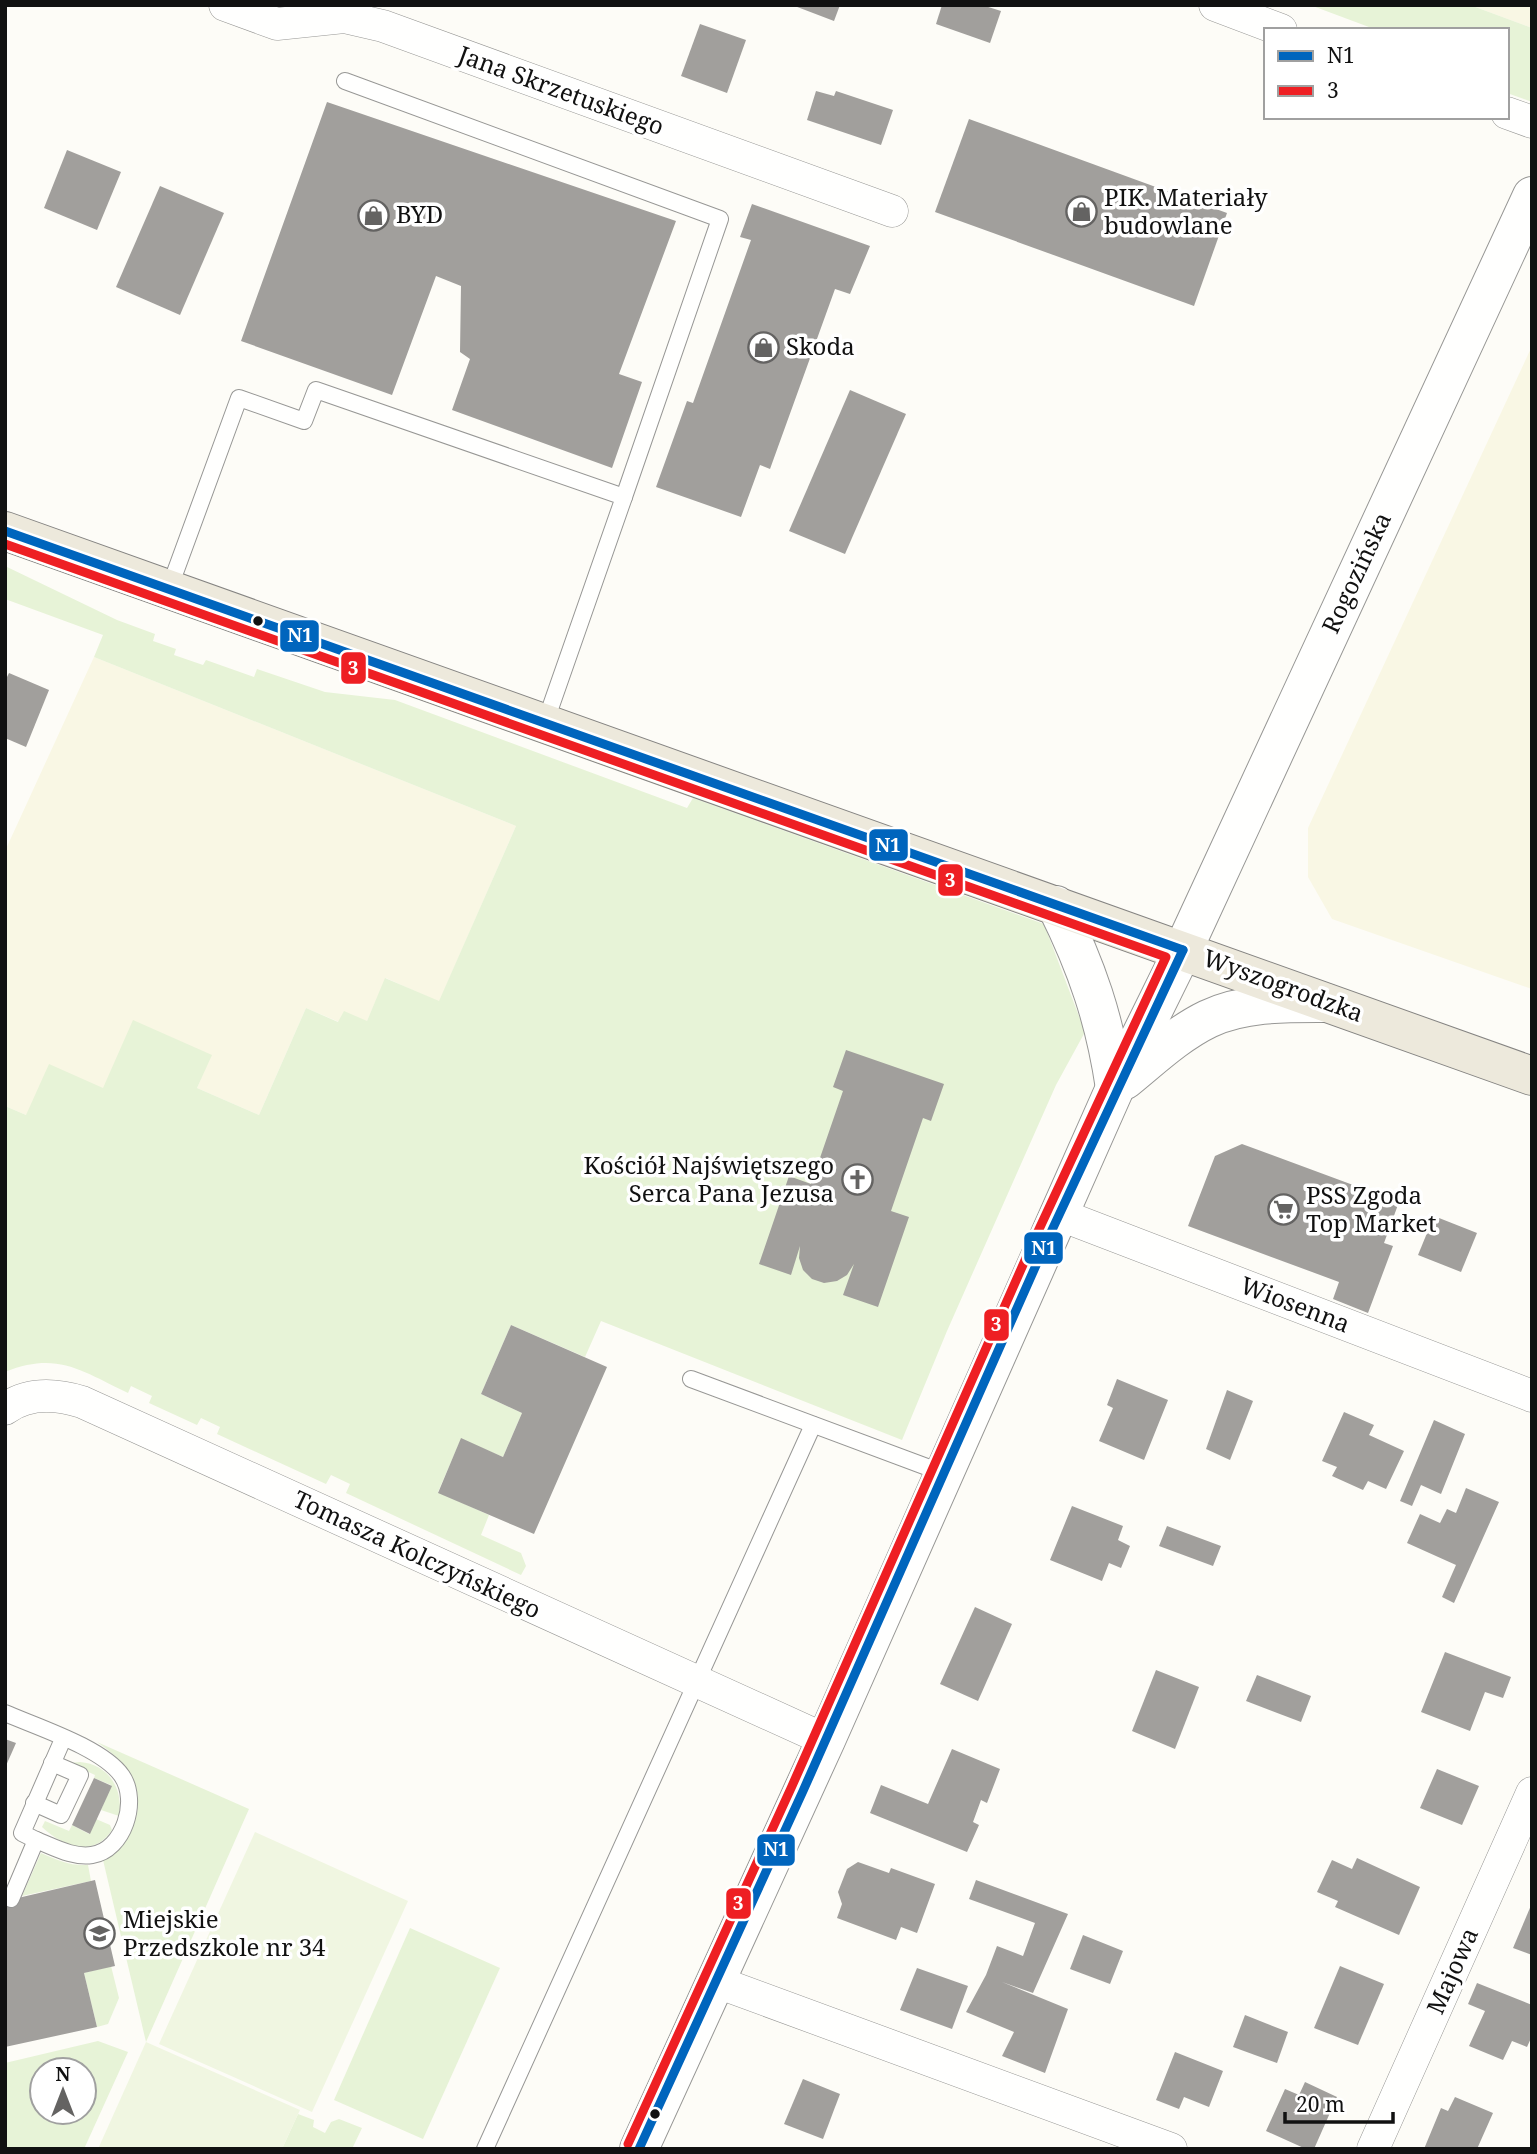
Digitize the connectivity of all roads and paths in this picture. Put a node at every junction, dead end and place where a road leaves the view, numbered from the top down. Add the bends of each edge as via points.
1 (225, 5) edge
2 (1215, 5) edge
3 (347, 11) edge
4 (1276, 28) edge
5 (345, 81) dead end
6 (1509, 114) edge
7 (1532, 122) edge
8 (1532, 196) edge
9 (892, 211) dead end
10 (624, 497) junction
11 (5, 531) edge
12 (169, 589) junction
13 (545, 723) junction
14 (1056, 905) junction
15 (1183, 950) junction
16 (1330, 1003) junction
17 (1532, 1076) edge
18 (1115, 1088) junction
19 (1058, 1214) junction
20 (691, 1379) dead end
21 (1532, 1396) edge
22 (5, 1409) edge
23 (813, 1425) junction
24 (943, 1474) junction
25 (696, 1682) junction
26 (5, 1713) edge
27 (63, 1739) junction
28 (826, 1740) junction
29 (52, 1763) junction
30 (1532, 1793) edge
31 (34, 1803) junction
32 (36, 1840) junction
33 (10, 1899) dead end
34 (716, 1982) junction
35 (485, 2149) edge
36 (639, 2149) edge
37 (1171, 2149) edge
38 (1373, 2149) edge

1 - 3 street, Jana Skrzetuskiego via 277,24
2 - 4 street
3 - 9 street, Jana Skrzetuskiego
5 - 10 lane via 720,219
6 - 7 street
8 - 15 street, Rogozińska
10 - 12 lane via 316,390 304,421 239,398
10 - 13 lane
11 - 12 main road, Wyszogrodzka
12 - 13 main road, Wyszogrodzka
13 - 14 main road, Wyszogrodzka
14 - 15 main road, Wyszogrodzka
14 - 18 street via 1096,997
15 - 16 main road, Wyszogrodzka
15 - 18 street, Rogozińska
16 - 17 main road, Wyszogrodzka
16 - 18 street via 1272,1005 1209,1018
18 - 19 street, Rogozińska
19 - 21 street, Wiosenna
19 - 24 street, Rogozińska
20 - 23 lane
22 - 25 street, Tomasza Kolczyńskiego via 44,1395 82,1402
23 - 24 lane
23 - 25 lane
24 - 28 street, Rogozińska
25 - 28 street, Tomasza Kolczyńskiego
25 - 35 lane
26 - 27 lane
27 - 29 lane
27 - 32 lane via 94,1752 121,1776 129,1798 126,1818 115,1842 94,1855 69,1853
28 - 34 street, Rogozińska
29 - 31 lane
29 - 31 lane via 80,1775 61,1815
30 - 38 street, Majowa
31 - 32 lane via 22,1833
32 - 33 lane
34 - 36 street, Rogozińska
34 - 37 street

